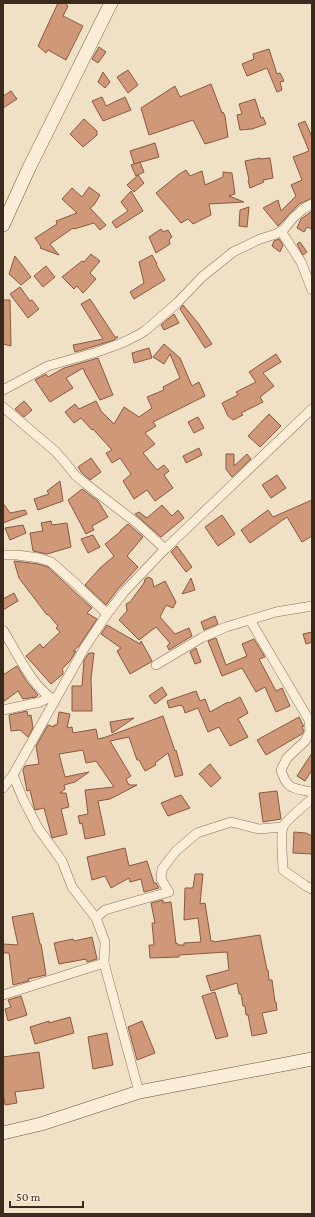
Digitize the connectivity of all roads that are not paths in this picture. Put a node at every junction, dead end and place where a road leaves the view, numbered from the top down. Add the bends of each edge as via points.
1 (111, 3) edge
2 (312, 204) edge
3 (4, 220) edge
4 (280, 231) junction
5 (301, 262) junction
6 (312, 271) edge
7 (312, 290) edge
8 (3, 390) edge
9 (3, 408) edge
10 (312, 409) edge
11 (165, 549) junction
12 (3, 555) edge
13 (312, 606) edge
14 (107, 614) junction
15 (250, 620) junction
16 (3, 630) edge
17 (156, 665) dead end
18 (52, 699) junction
19 (3, 710) edge
20 (14, 775) junction
21 (3, 788) edge
22 (312, 792) edge
23 (312, 799) edge
24 (283, 827) junction
25 (312, 889) edge
26 (96, 918) junction
27 (104, 963) junction
28 (3, 995) edge
29 (312, 1059) edge
30 (139, 1092) junction
31 (3, 1133) edge

1 - 3 street
2 - 4 street
4 - 5 street
4 - 8 street via 233,252 140,334 97,352 48,366
5 - 6 street
5 - 7 street
9 - 11 street via 55,451 75,475 138,524
10 - 11 street
11 - 14 street
12 - 14 street via 39,558 51,562
13 - 15 street via 276,612
14 - 18 street
15 - 17 street via 203,637
15 - 22 street via 309,720 310,732 287,758 281,770 285,782 292,788
16 - 18 street via 28,672
18 - 19 street
18 - 20 street
20 - 21 street
20 - 26 street via 38,828 62,861 72,888
23 - 24 street
24 - 25 street via 283,870
24 - 26 street via 258,829 231,822 197,833 176,851 162,869 161,878 169,892 105,910
26 - 27 street via 105,942
27 - 28 street
27 - 30 street
29 - 30 street
30 - 31 street via 41,1124

